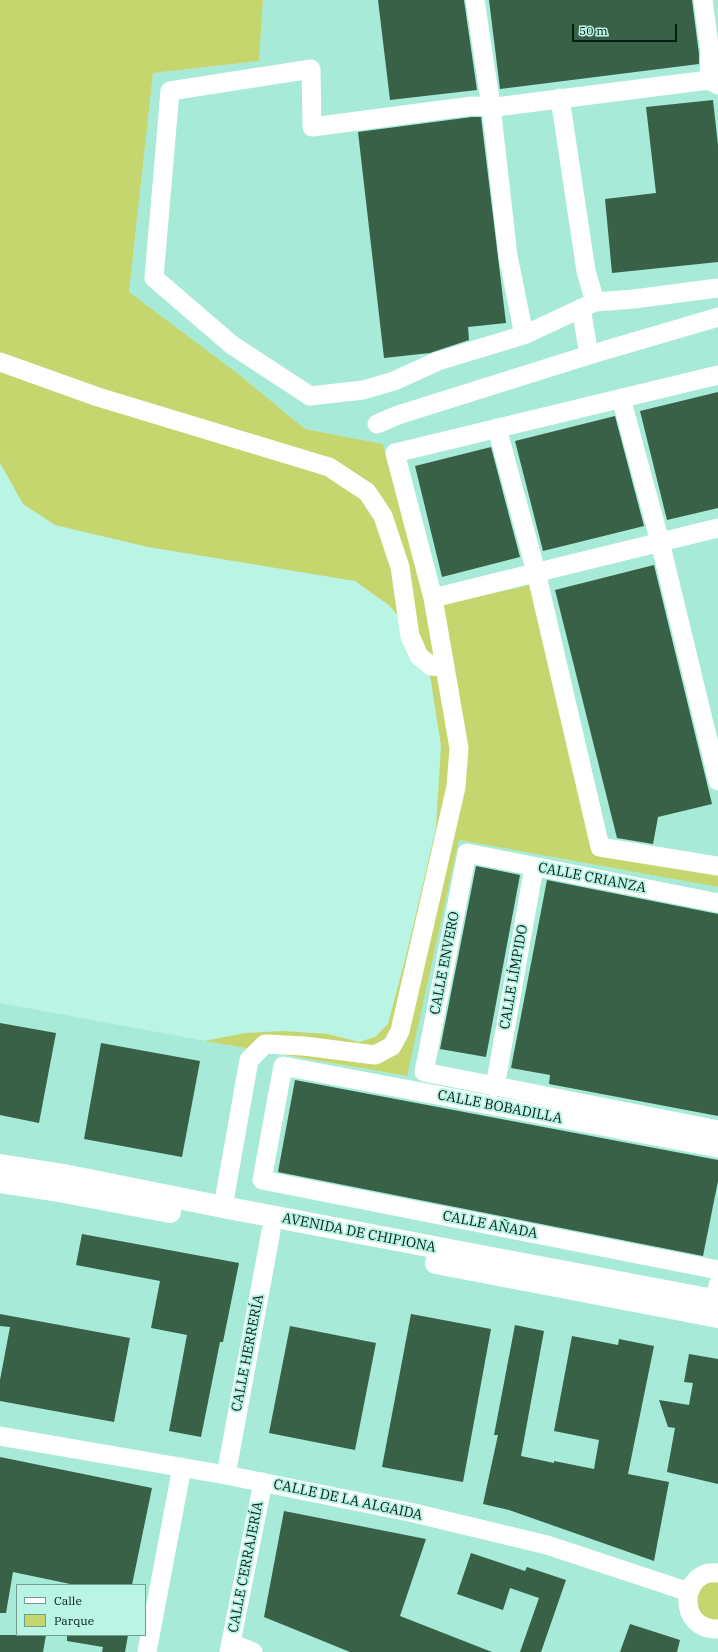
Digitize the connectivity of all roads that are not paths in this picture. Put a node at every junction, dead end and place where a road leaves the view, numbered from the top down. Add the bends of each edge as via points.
1 (476, 0) edge
2 (703, 0) edge
3 (713, 82) edge
4 (560, 98) junction
5 (491, 106) junction
6 (718, 288) edge
7 (588, 305) junction
8 (718, 317) edge
9 (524, 335) junction
10 (589, 355) junction
11 (0, 362) edge
12 (718, 375) edge
13 (620, 398) junction
14 (377, 424) dead end
15 (497, 428) junction
16 (718, 528) edge
17 (660, 542) junction
18 (536, 572) junction
19 (433, 598) junction
20 (445, 667) junction
21 (718, 781) edge
22 (466, 853) joint
23 (718, 866) edge
24 (534, 867) junction
25 (718, 904) edge
26 (424, 1072) joint
27 (495, 1087) junction
28 (718, 1130) edge
29 (718, 1148) edge
30 (0, 1164) edge
31 (262, 1180) joint
32 (0, 1182) edge
33 (223, 1207) junction
34 (271, 1231) junction
35 (718, 1270) edge
36 (717, 1301) edge
37 (0, 1436) edge
38 (182, 1467) junction
39 (226, 1475) junction
40 (263, 1482) junction
41 (718, 1573) edge
42 (689, 1592) junction
43 (718, 1629) edge
44 (230, 1648) edge
45 (147, 1652) edge
46 (253, 1652) edge

1 - 5 street
2 - 3 street
3 - 4 street
4 - 5 street
4 - 7 street via 586,271
5 - 9 street via 508,256
5 - 9 street via 472,106 312,127 311,69 170,91 154,278 232,345 310,396 363,390 394,381 438,361
6 - 7 street
7 - 9 street
7 - 10 street
8 - 10 street
10 - 14 street via 398,415
11 - 20 street via 98,397 329,467 367,492 384,516 400,567 410,636 418,656 431,666
12 - 13 street
13 - 15 street
13 - 17 street
15 - 18 street
15 - 19 street via 395,453
16 - 17 street
17 - 18 street
17 - 21 street
18 - 19 street
18 - 23 street via 600,847
19 - 20 street
20 - 33 street via 459,748 456,787 400,1031 392,1046 375,1055 265,1044 248,1060
22 - 24 street, CALLE CRIANZA
22 - 26 street, CALLE ENVERO
24 - 25 street, CALLE CRIANZA
24 - 27 street, CALLE LÍMPIDO
26 - 27 street, CALLE BOBADILLA
27 - 28 street, CALLE BOBADILLA
29 - 31 street, CALLE BOBADILLA via 283,1066
30 - 33 main road, AVENIDA DE CHIPIONA
31 - 35 street, CALLE AÑADA
32 - 34 main road, AVENIDA DE CHIPIONA
33 - 36 main road, AVENIDA DE CHIPIONA
34 - 36 main road, AVENIDA DE CHIPIONA
34 - 39 street, CALLE HERRERÍA
37 - 38 street, CALLE DE LA ALGAIDA
38 - 39 street, CALLE DE LA ALGAIDA
38 - 45 street
39 - 40 street, CALLE DE LA ALGAIDA
40 - 42 street, CALLE DE LA ALGAIDA via 414,1513 548,1545
40 - 44 street, CALLE CERRAJERÍA
41 - 42 street via 706,1574 699,1578
42 - 43 street via 688,1605 693,1618 708,1628
44 - 46 street

